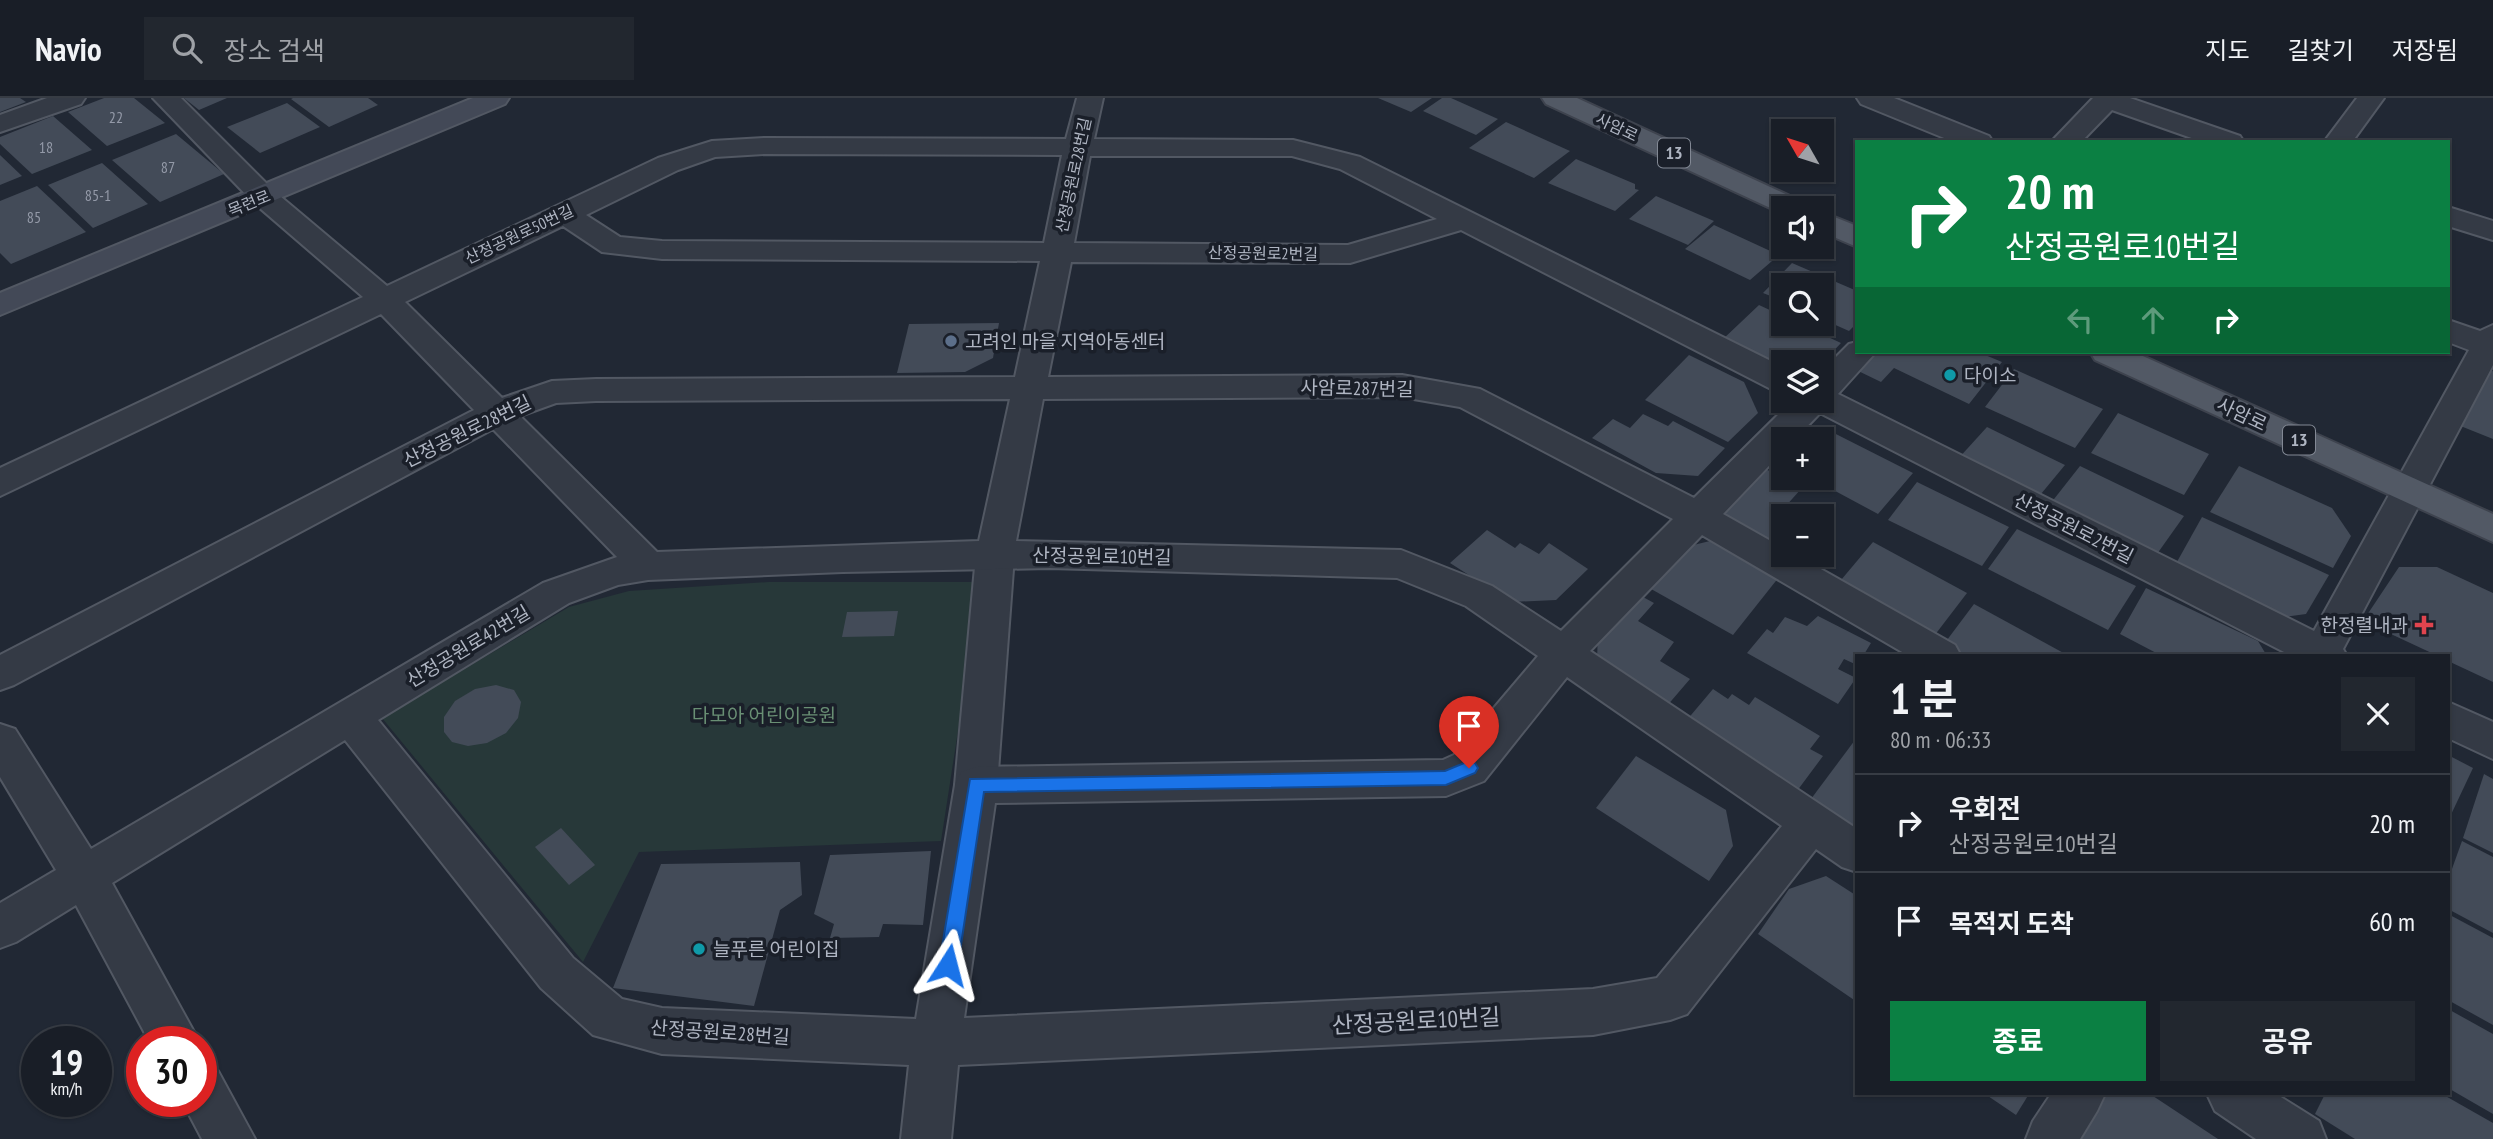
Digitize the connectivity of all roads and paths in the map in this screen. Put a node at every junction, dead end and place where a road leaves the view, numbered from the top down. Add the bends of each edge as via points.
1 (72, 98) edge
2 (166, 98) edge
3 (496, 98) edge
4 (1090, 98) edge
5 (1555, 98) edge
6 (1870, 98) edge
7 (2107, 98) edge
8 (2371, 98) edge
9 (0, 124) edge
10 (1974, 140) edge
11 (2067, 140) edge
12 (2224, 140) edge
13 (2340, 140) edge
14 (1076, 148) junction
15 (264, 197) junction
16 (1771, 198) edge
17 (563, 213) junction
18 (2450, 217) edge
19 (1464, 220) junction
20 (1834, 226) edge
21 (2493, 231) edge
22 (1855, 236) edge
23 (1058, 251) junction
24 (383, 298) junction
25 (0, 305) edge
26 (2450, 331) edge
27 (2491, 343) edge
28 (1858, 354) edge
29 (2110, 354) edge
30 (1771, 375) edge
31 (1834, 379) edge
32 (1027, 387) junction
33 (1834, 406) edge
34 (496, 413) junction
35 (1800, 413) edge
36 (0, 483) edge
37 (2411, 491) junction
38 (1698, 516) junction
39 (2493, 529) edge
40 (995, 556) junction
41 (649, 566) junction
42 (1563, 654) junction
43 (1938, 654) edge
44 (2321, 654) edge
45 (2324, 654) edge
46 (0, 674) edge
47 (350, 716) junction
48 (2450, 720) edge
49 (0, 741) edge
50 (2493, 742) edge
51 (976, 785) junction
52 (1810, 824) junction
53 (1855, 852) edge
54 (84, 876) junction
55 (0, 927) edge
56 (168, 1026) edge
57 (936, 1043) junction
58 (2079, 1095) edge
59 (2234, 1095) edge
60 (217, 1116) edge
61 (230, 1139) edge
62 (926, 1139) edge
63 (2052, 1139) edge
64 (2301, 1139) edge

1 - 9 street
2 - 15 street
3 - 15 main road, 목련로
4 - 14 street, 산정공원로28번길
5 - 16 main road, 사암로 / 13
6 - 10 street
7 - 11 street
7 - 12 street
8 - 13 street
14 - 17 street, 산정공원로50번길 via 712,149 668,164
14 - 19 street via 1293,148 1321,153
14 - 23 street, 산정공원로28번길
15 - 24 street
15 - 25 main road, 목련로
17 - 23 street, 산정공원로28번길 via 613,246 638,248
17 - 24 street, 산정공원로50번길
18 - 21 street
19 - 23 street, 산정공원로2번길 via 1350,254
19 - 30 street
20 - 22 main road
23 - 32 street, 산정공원로28번길
24 - 34 street
24 - 36 street, 산정공원로50번길
26 - 27 street
27 - 37 street
28 - 31 street
29 - 37 main road, 사암로 / 13
32 - 34 street, 산정공원로28번길 via 552,392
32 - 38 street, 사암로287번길 via 1402,386 1468,397
32 - 40 street, 산정공원로28번길
33 - 44 street, 산정공원로2번길
34 - 41 street
34 - 46 street, 산정공원로28번길
35 - 38 street
37 - 39 main road, 사암로 / 13
37 - 45 street
38 - 42 street
38 - 43 street, 사암로287번길
40 - 41 street, 산정공원로42번길
40 - 42 street, 산정공원로10번길 via 1401,564 1479,596
40 - 51 street, 산정공원로28번길
41 - 47 street, 산정공원로42번길 via 614,572 556,593
42 - 51 street via 1469,768 1446,778
42 - 52 street, 산정공원로10번길
47 - 54 street, 산정공원로42번길
47 - 57 street, 산정공원로28번길 via 557,973 610,1019 662,1031
48 - 50 street
49 - 54 street
51 - 57 street
52 - 53 street, 산정공원로10번길
52 - 57 street, 산정공원로10번길 via 1670,999 1592,1012
54 - 55 street, 산정공원로42번길
54 - 56 street
57 - 62 street
58 - 63 street
59 - 64 street
60 - 61 street

